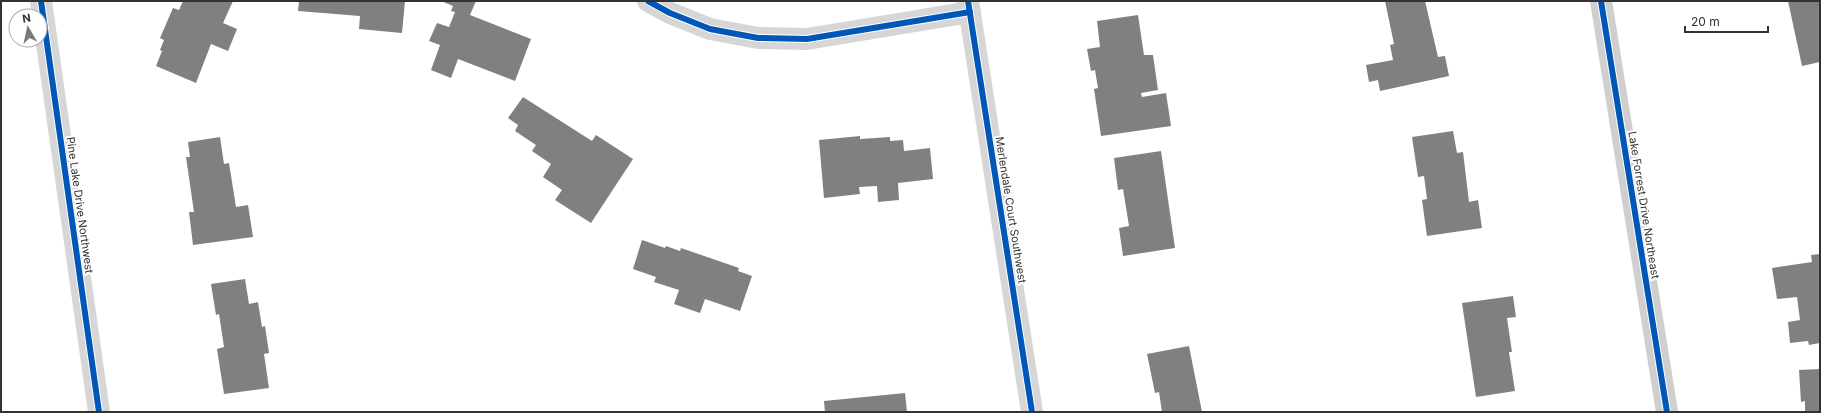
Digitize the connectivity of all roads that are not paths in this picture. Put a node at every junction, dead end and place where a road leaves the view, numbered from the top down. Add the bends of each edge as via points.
1 (41, 1) edge
2 (648, 1) edge
3 (1602, 1) edge
4 (969, 6) edge
5 (100, 412) edge
6 (1032, 412) edge
7 (1667, 412) edge

1 - 5 street, Pine Lake Drive Northwest
2 - 4 street via 670,14 710,29 758,38 806,39
3 - 7 street, Lake Forrest Drive Northeast
4 - 6 street, Merlendale Court Southwest

